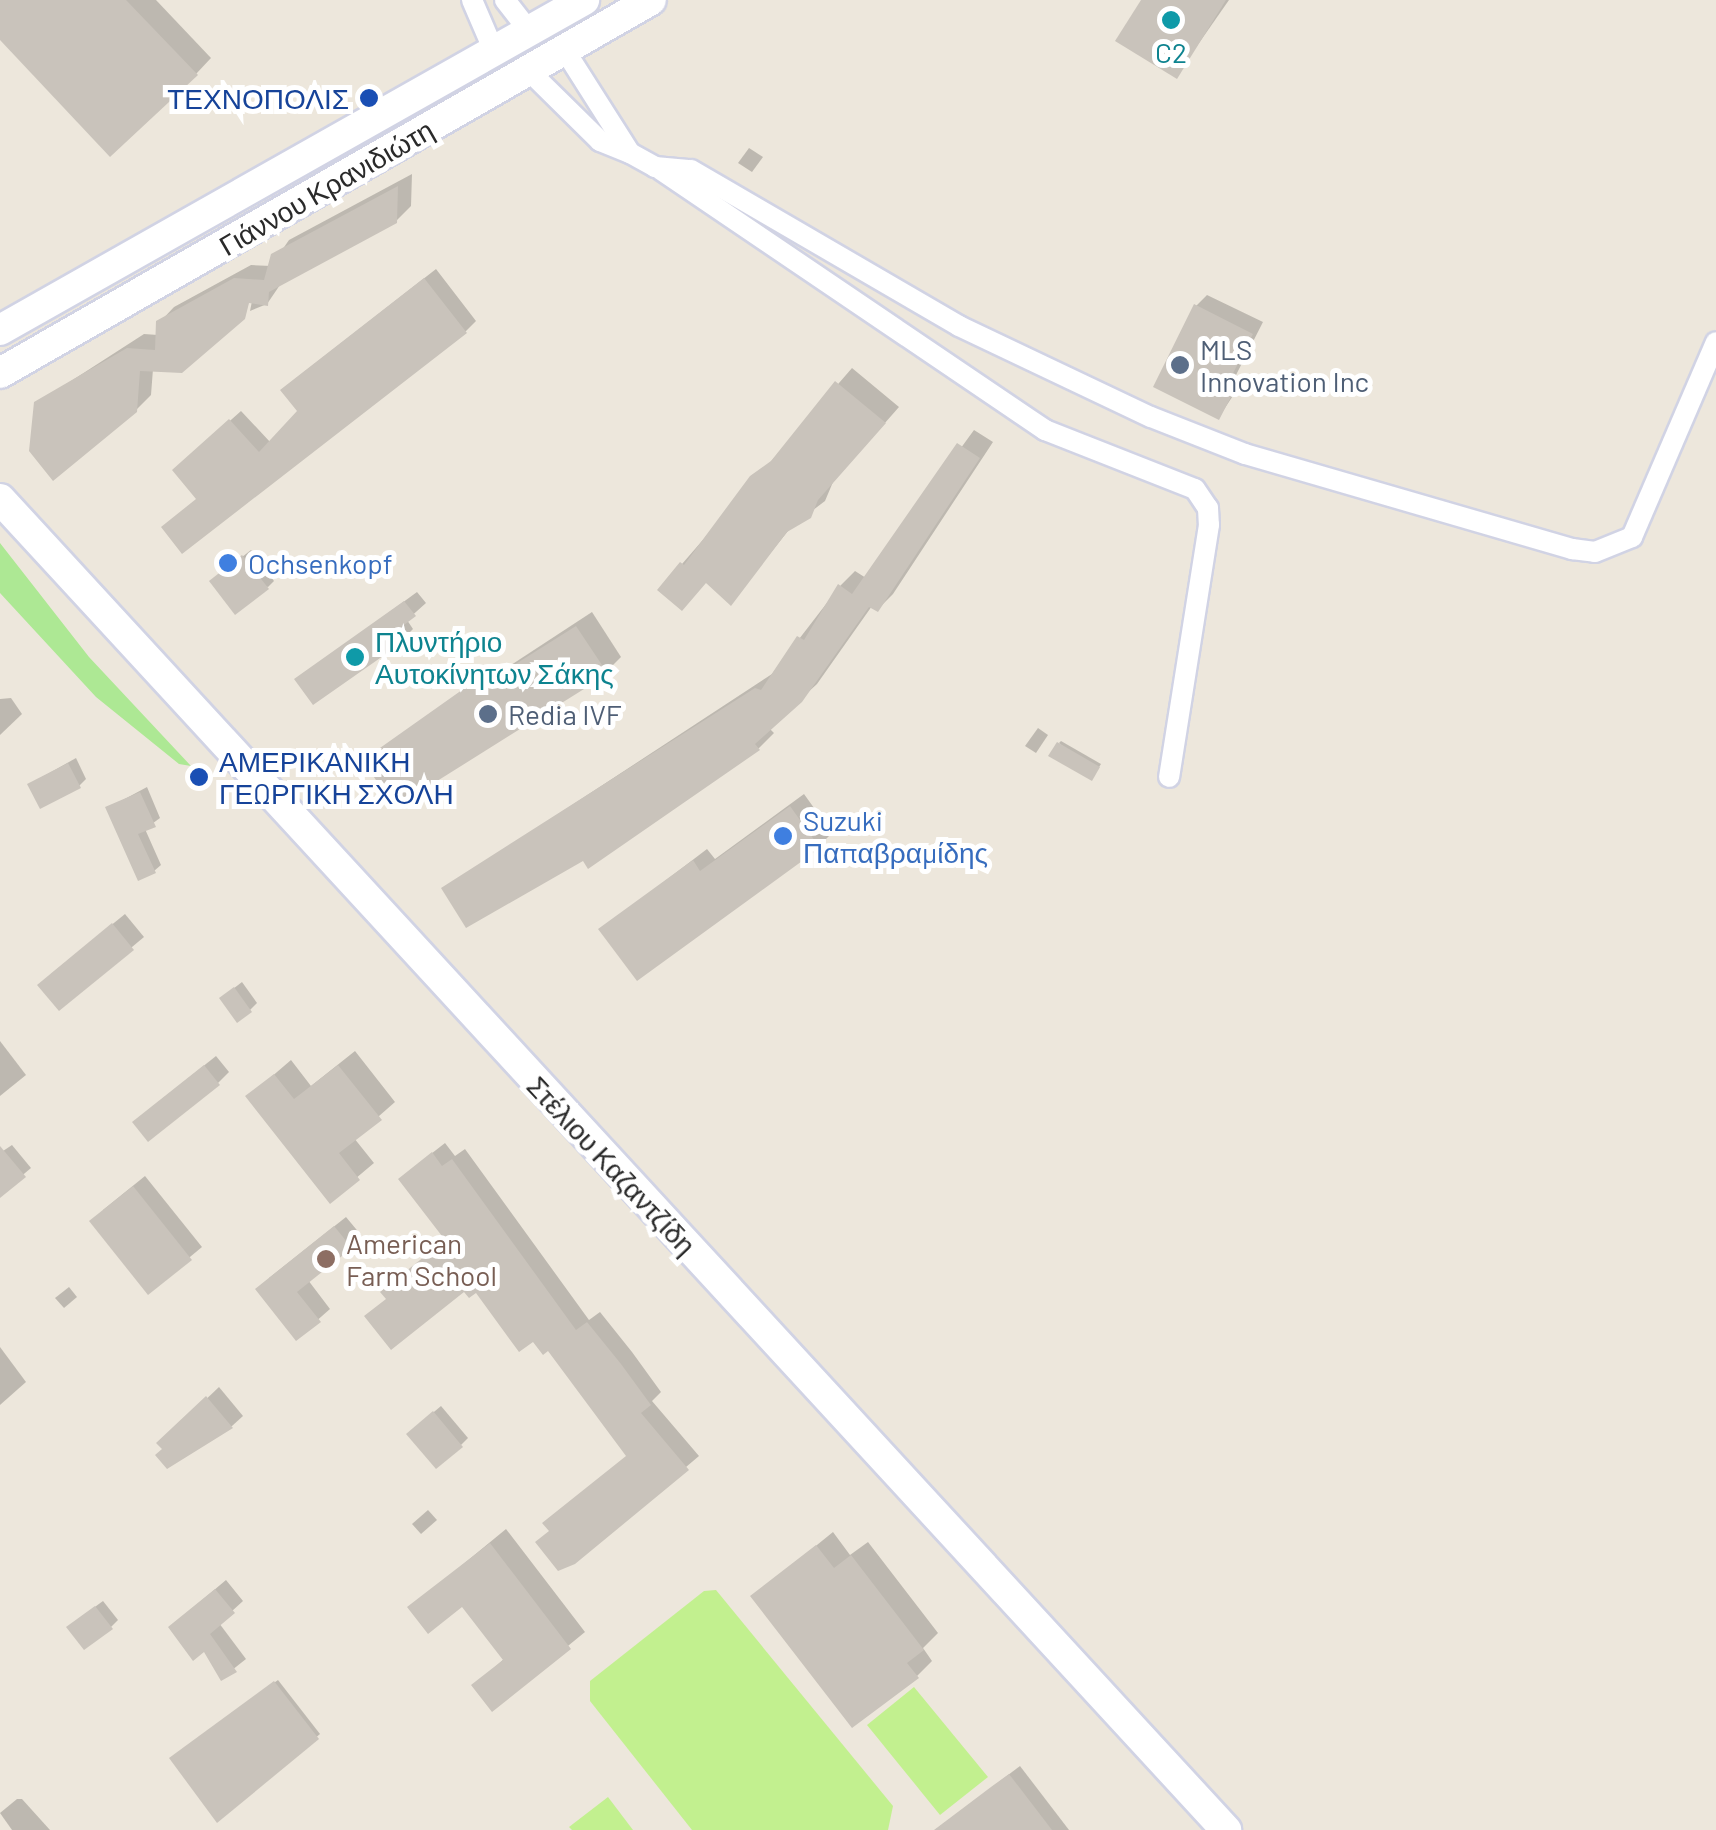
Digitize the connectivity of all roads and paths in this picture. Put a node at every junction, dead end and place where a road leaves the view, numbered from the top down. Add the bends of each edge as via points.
1 (472, 0) edge
2 (505, 0) edge
3 (584, 0) edge
4 (651, 0) edge
5 (529, 31) junction
6 (564, 49) junction
7 (494, 51) junction
8 (529, 71) junction
9 (630, 153) junction
10 (655, 166) junction
11 (0, 330) edge
12 (1716, 342) edge
13 (3, 374) edge
14 (0, 499) edge
15 (1169, 777) dead end
16 (1226, 1830) edge

1 - 7 street
2 - 5 street
3 - 5 main road, Γιάννου Κρανιδιώτη
4 - 6 main road, Γιάννου Κρανιδιώτη
5 - 7 main road, Γιάννου Κρανιδιώτη
6 - 8 main road, Γιάννου Κρανιδιώτη
6 - 9 street
7 - 11 main road, Γιάννου Κρανιδιώτη
8 - 9 street via 600,141
8 - 13 main road, Γιάννου Κρανιδιώτη
9 - 10 street
10 - 12 street via 690,170 960,326 1151,417 1245,454 1595,552 1632,537
10 - 15 street via 1045,430 1195,489 1208,508 1209,526
14 - 16 main road, Στέλιου Καζαντζίδη

